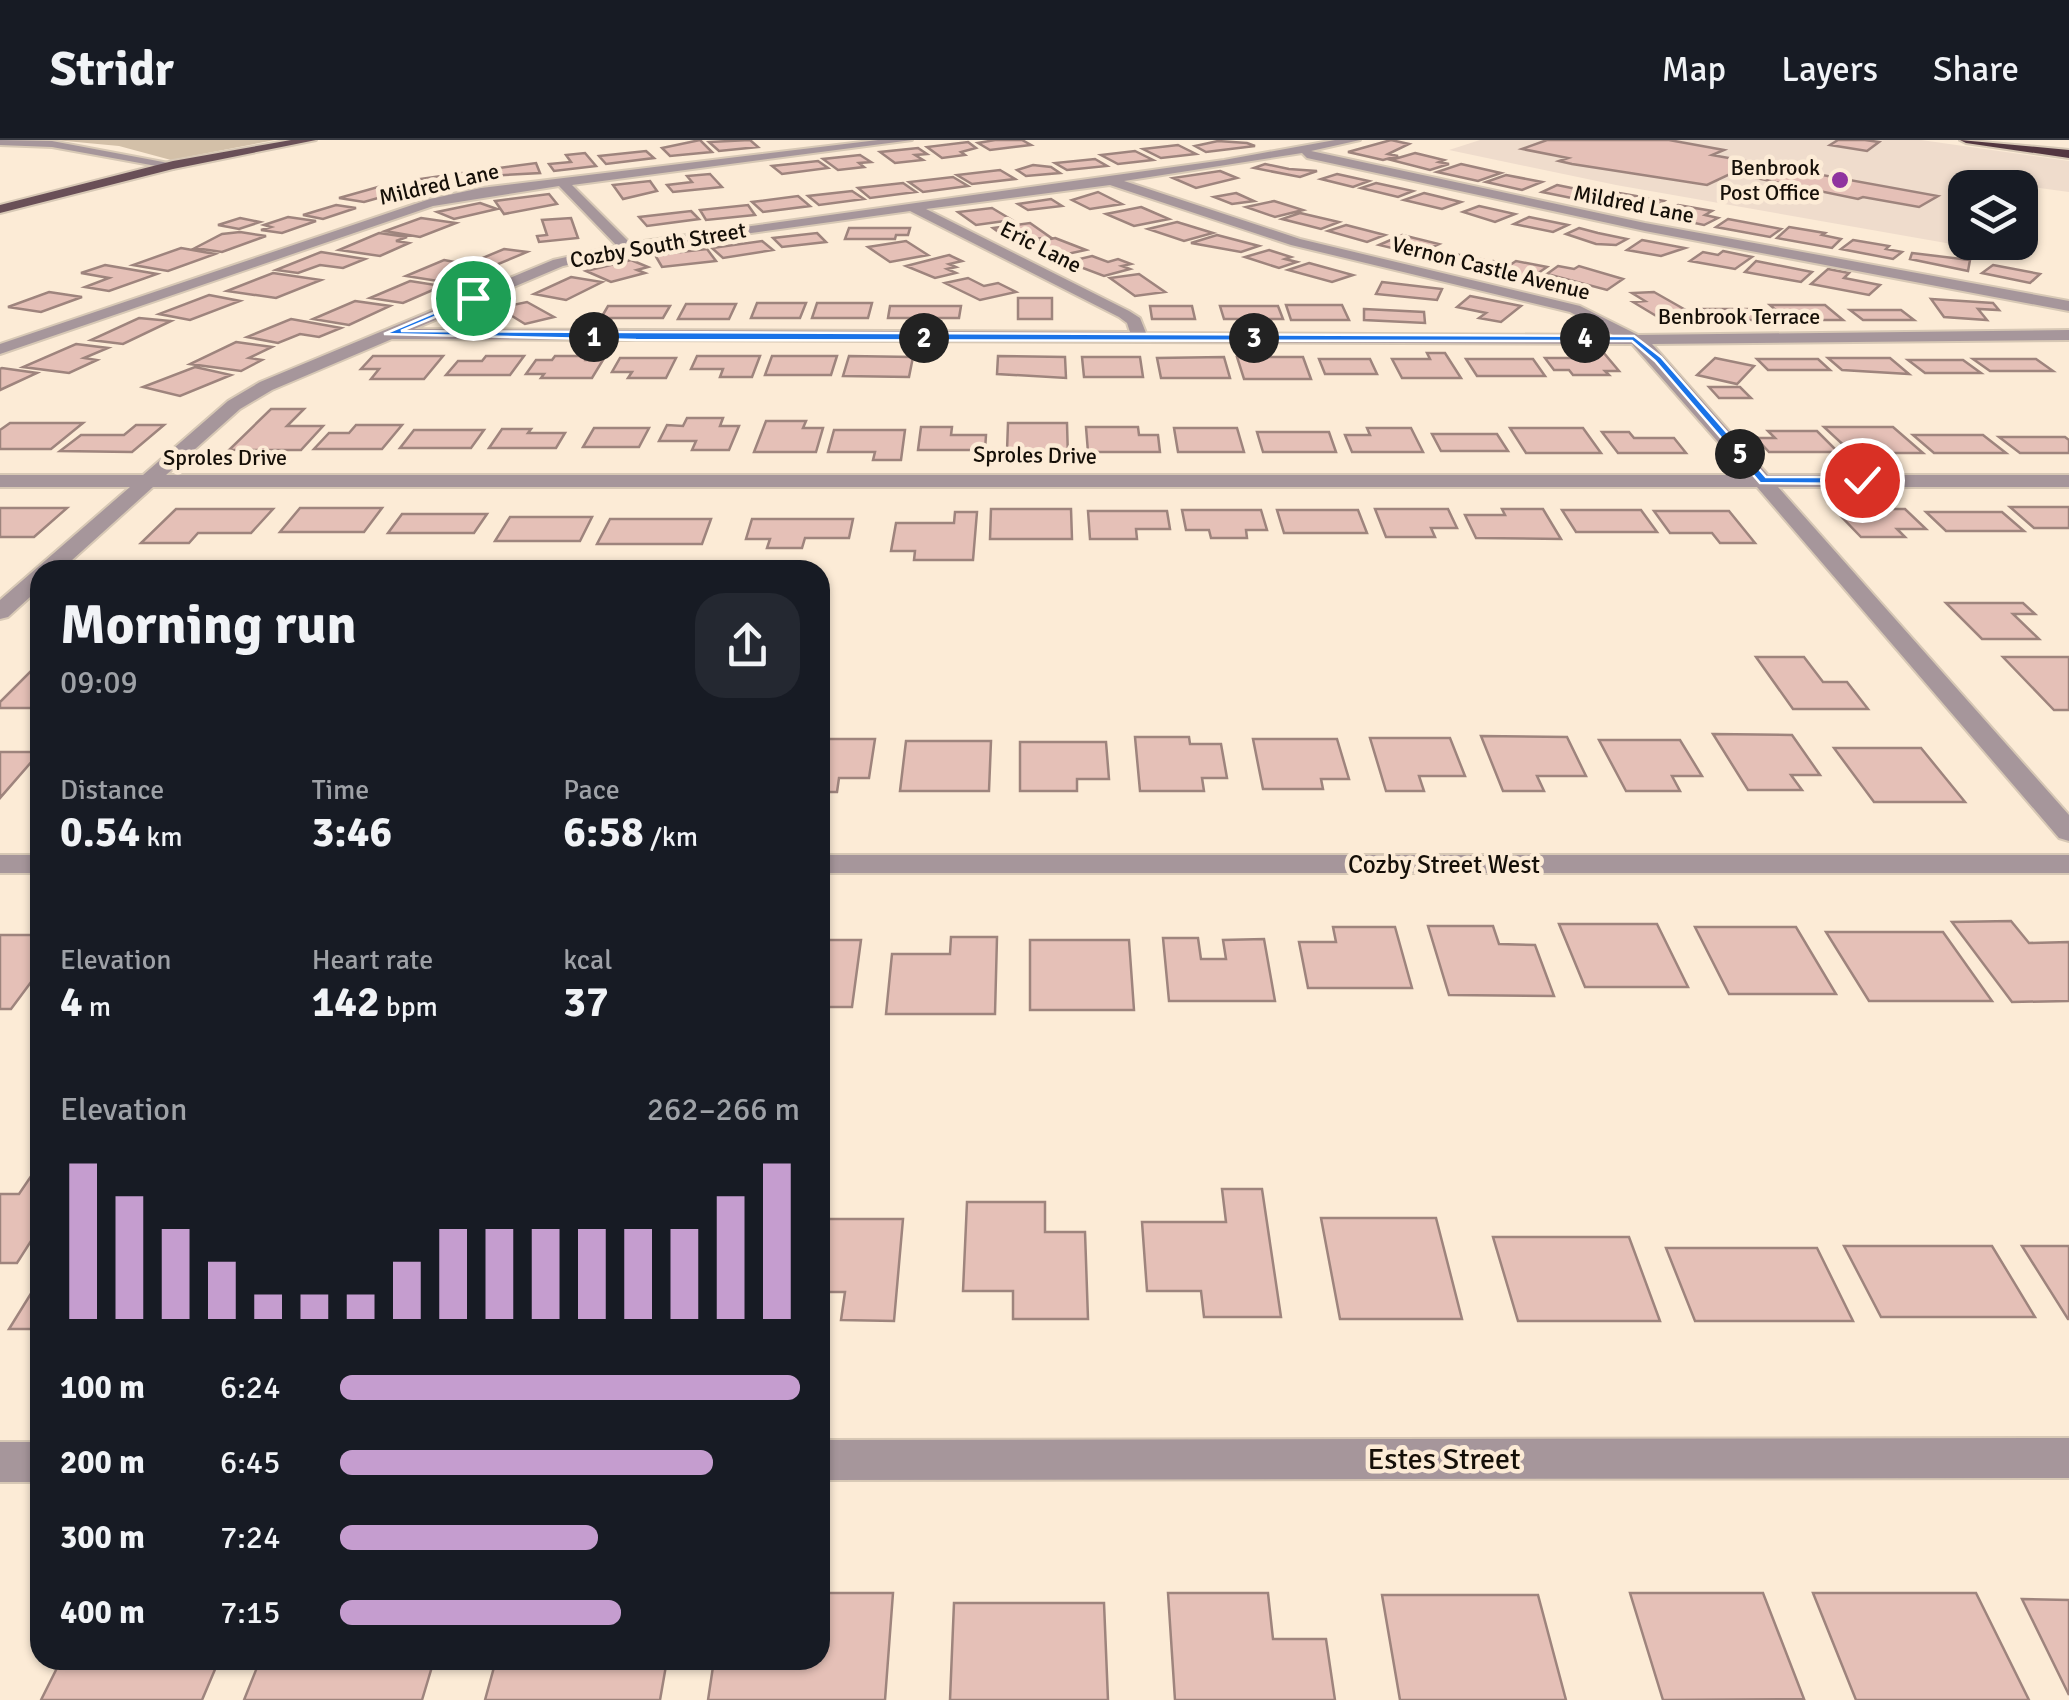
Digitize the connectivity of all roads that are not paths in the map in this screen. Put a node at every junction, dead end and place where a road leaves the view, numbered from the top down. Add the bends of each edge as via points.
1 (310, 140) edge
2 (906, 140) edge
3 (1254, 140) edge
4 (1354, 140) edge
5 (1966, 140) edge
6 (2027, 140) edge
7 (0, 142) edge
8 (2069, 146) edge
9 (1298, 152) junction
10 (2069, 154) edge
11 (173, 165) junction
12 (1106, 179) junction
13 (562, 182) junction
14 (912, 206) junction
15 (0, 209) edge
16 (626, 248) junction
17 (2069, 306) edge
18 (388, 334) junction
19 (2069, 336) edge
20 (1140, 338) junction
21 (1634, 338) junction
22 (0, 349) edge
23 (1763, 480) junction
24 (0, 481) edge
25 (148, 481) junction
26 (2069, 481) edge
27 (59, 560) edge
28 (30, 586) edge
29 (0, 612) edge
30 (2069, 832) edge
31 (0, 864) edge
32 (30, 864) edge
33 (830, 864) edge
34 (2069, 864) edge
35 (2069, 1458) edge
36 (830, 1460) edge
37 (0, 1462) edge
38 (30, 1462) edge

1 - 11 main road
2 - 13 street, Mildred Lane
3 - 9 street, Mildred Lane
4 - 9 street, Cozby South Street
5 - 10 highway
6 - 8 highway
7 - 11 street
9 - 12 street, Cozby South Street
9 - 17 street, Mildred Lane via 1645,228
11 - 15 main road
12 - 14 street, Cozby South Street
12 - 21 street, Vernon Castle Avenue via 1296,242 1576,310
13 - 16 street
13 - 22 street, Mildred Lane via 395,212
14 - 16 street, Cozby South Street
14 - 20 street, Eric Lane via 1124,314
16 - 18 street, Cozby South Street via 558,262
18 - 20 street, Benbrook Terrace
18 - 25 street, Cozby South Street via 250,396
19 - 21 street, Benbrook Terrace
20 - 21 street, Benbrook Terrace
21 - 23 street, Vernon Castle Avenue
23 - 25 street, Sproles Drive
23 - 26 street, Sproles Drive
23 - 30 street, Vernon Castle Avenue
24 - 25 street, Sproles Drive
25 - 27 street, Cozby South Street
28 - 29 street
31 - 32 street
33 - 34 street, Cozby Street West
35 - 36 street, Estes Street
37 - 38 street

